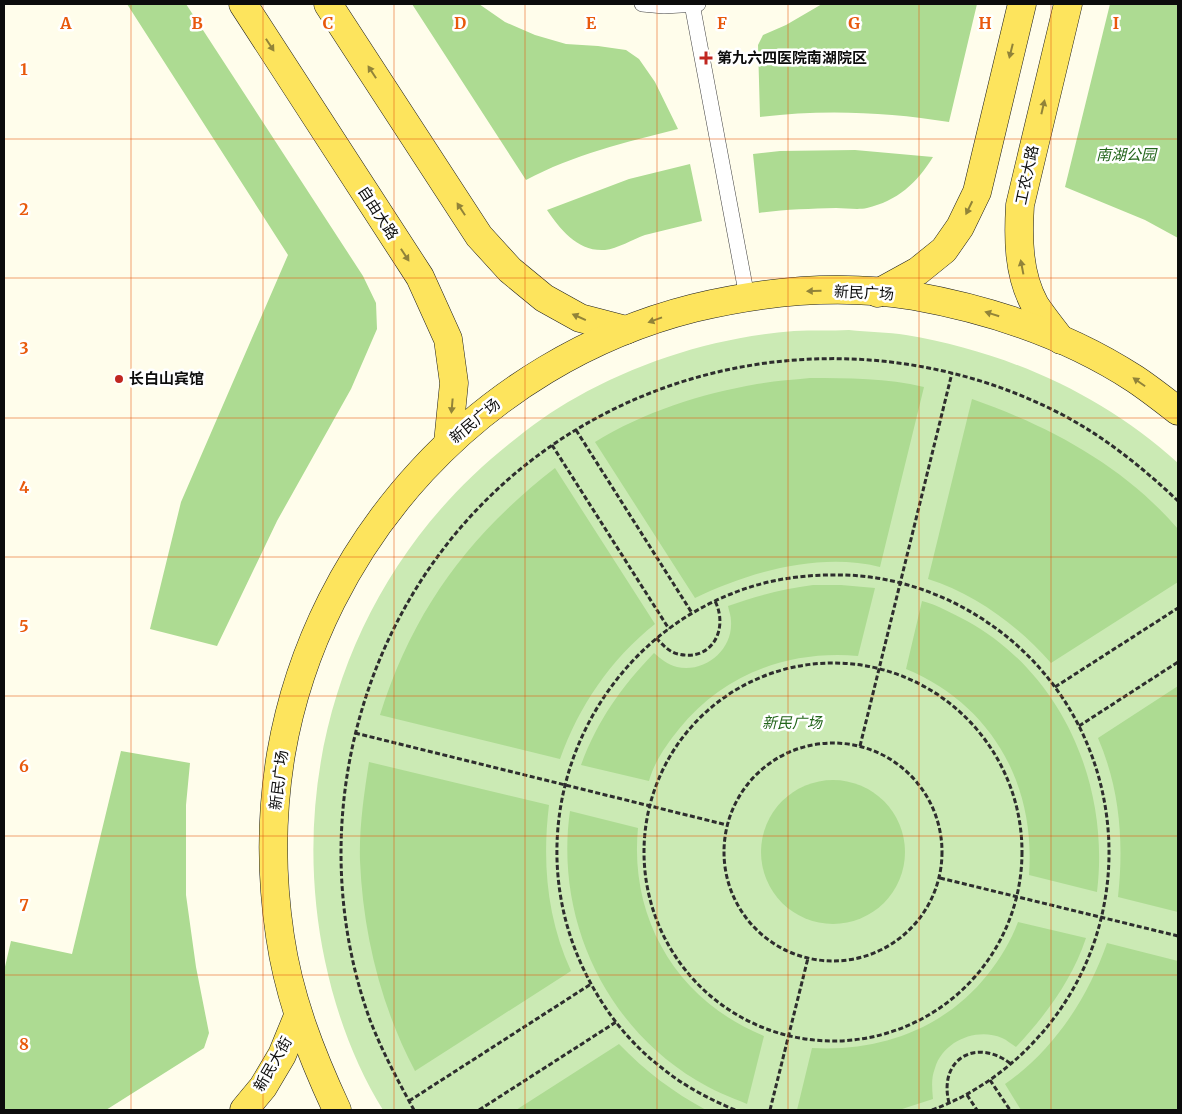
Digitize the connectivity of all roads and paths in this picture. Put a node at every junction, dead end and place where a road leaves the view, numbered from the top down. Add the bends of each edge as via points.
1 (243, 4) edge
2 (328, 4) edge
3 (642, 4) edge
4 (692, 4) edge
5 (698, 4) edge
6 (1022, 4) edge
7 (1068, 4) edge
8 (878, 293) junction
9 (747, 297) junction
10 (626, 330) junction
11 (1061, 340) junction
12 (952, 373) junction
13 (1178, 411) edge
14 (576, 430) junction
15 (448, 443) junction
16 (552, 445) junction
17 (1178, 501) edge
18 (900, 584) junction
19 (715, 601) junction
20 (1178, 608) edge
21 (692, 613) junction
22 (669, 628) junction
23 (656, 638) junction
24 (1178, 662) edge
25 (880, 668) junction
26 (1055, 687) junction
27 (1079, 726) junction
28 (355, 734) junction
29 (860, 746) junction
30 (565, 785) junction
31 (650, 806) junction
32 (726, 825) junction
33 (940, 878) junction
34 (1017, 897) junction
35 (1102, 918) junction
36 (1178, 936) edge
37 (808, 958) junction
38 (591, 984) junction
39 (298, 1016) junction
40 (616, 1022) junction
41 (788, 1035) junction
42 (1011, 1064) junction
43 (990, 1080) junction
44 (967, 1094) junction
45 (409, 1100) junction
46 (949, 1103) junction
47 (244, 1110) edge
48 (337, 1110) edge
49 (414, 1110) edge
50 (479, 1110) edge
51 (736, 1110) edge
52 (770, 1110) edge
53 (932, 1110) edge
54 (977, 1110) edge
55 (1010, 1110) edge

1 -> 15 main road, 自由大路 via 420,276 448,340 454,383
10 -> 2 main road via 580,318 544,298 510,270 479,236
3 - 4 lane
4 - 5 lane
4 - 9 lane
6 -> 8 main road via 977,192 960,227 944,250 918,271
11 -> 7 main road, 工农大路 via 1035,304 1022,269 1018,234 1020,205
8 -> 9 main road, 新民广场 via 791,292
11 -> 8 main road, 新民广场 via 969,307
9 -> 10 main road, 新民广场 via 670,314
10 - 15 main road, 新民广场 via 556,363 504,396
13 -> 11 main road, 新民广场 via 1134,378
12 - 14 path via 862,359 809,358 755,364 702,375 650,392
12 - 17 path via 1015,394 1063,416 1108,443
12 - 18 path
14 - 16 path
14 - 21 path
15 - 39 main road, 新民广场 via 413,479 375,527 342,580 315,635 295,694 281,754 274,815 274,877 280,938
16 - 22 path
16 - 28 path via 492,495 438,555 408,601 383,649
18 - 19 path via 878,578 820,575 760,584
18 - 25 path
18 - 26 path via 936,594 987,622 1033,660
19 - 21 path
19 - 23 path via 720,611 719,634 704,651 691,655 677,654
20 - 26 path
21 - 22 path
22 - 23 path
23 - 30 path via 631,662 594,711
24 - 27 path
25 - 29 path
25 - 31 path via 839,662 798,665 740,686 706,711 679,742 658,779
25 - 34 path via 935,692 966,717 992,749 1010,785 1020,824 1022,864
26 - 27 path
27 - 35 path via 1094,761 1108,818 1110,848
28 - 30 path
28 - 45 path via 343,806 341,860 345,915 355,968 370,1020
29 - 32 path via 818,742 786,752 758,770 738,796
29 - 33 path via 882,753 907,770 927,793 939,821 943,851
30 - 31 path
30 - 38 path via 558,826 559,887 574,946
31 - 32 path
31 - 41 path via 645,839 647,881 658,921 677,957 689,974 719,1002 754,1023
32 - 37 path via 723,860 731,892 746,919 768,940 795,955
33 - 34 path
33 - 37 path via 928,909 909,932 884,950 855,960 824,962
34 - 35 path
34 - 41 path via 1009,923 990,959 963,990 930,1015 893,1032 853,1040 812,1040
35 - 36 path
35 - 42 path via 1074,990 1038,1038
37 - 41 path
38 - 40 path
38 - 45 path
39 - 47 main road, 新民大街 via 282,1055
39 - 48 main road, 新民广场 via 312,1057
40 - 50 path
40 - 51 path via 638,1047 684,1085
41 - 52 path
42 - 43 path
42 - 46 path via 988,1052 975,1052 963,1057 947,1077
43 - 44 path
43 - 55 path
44 - 46 path
44 - 54 path
45 - 49 path
46 - 53 path

